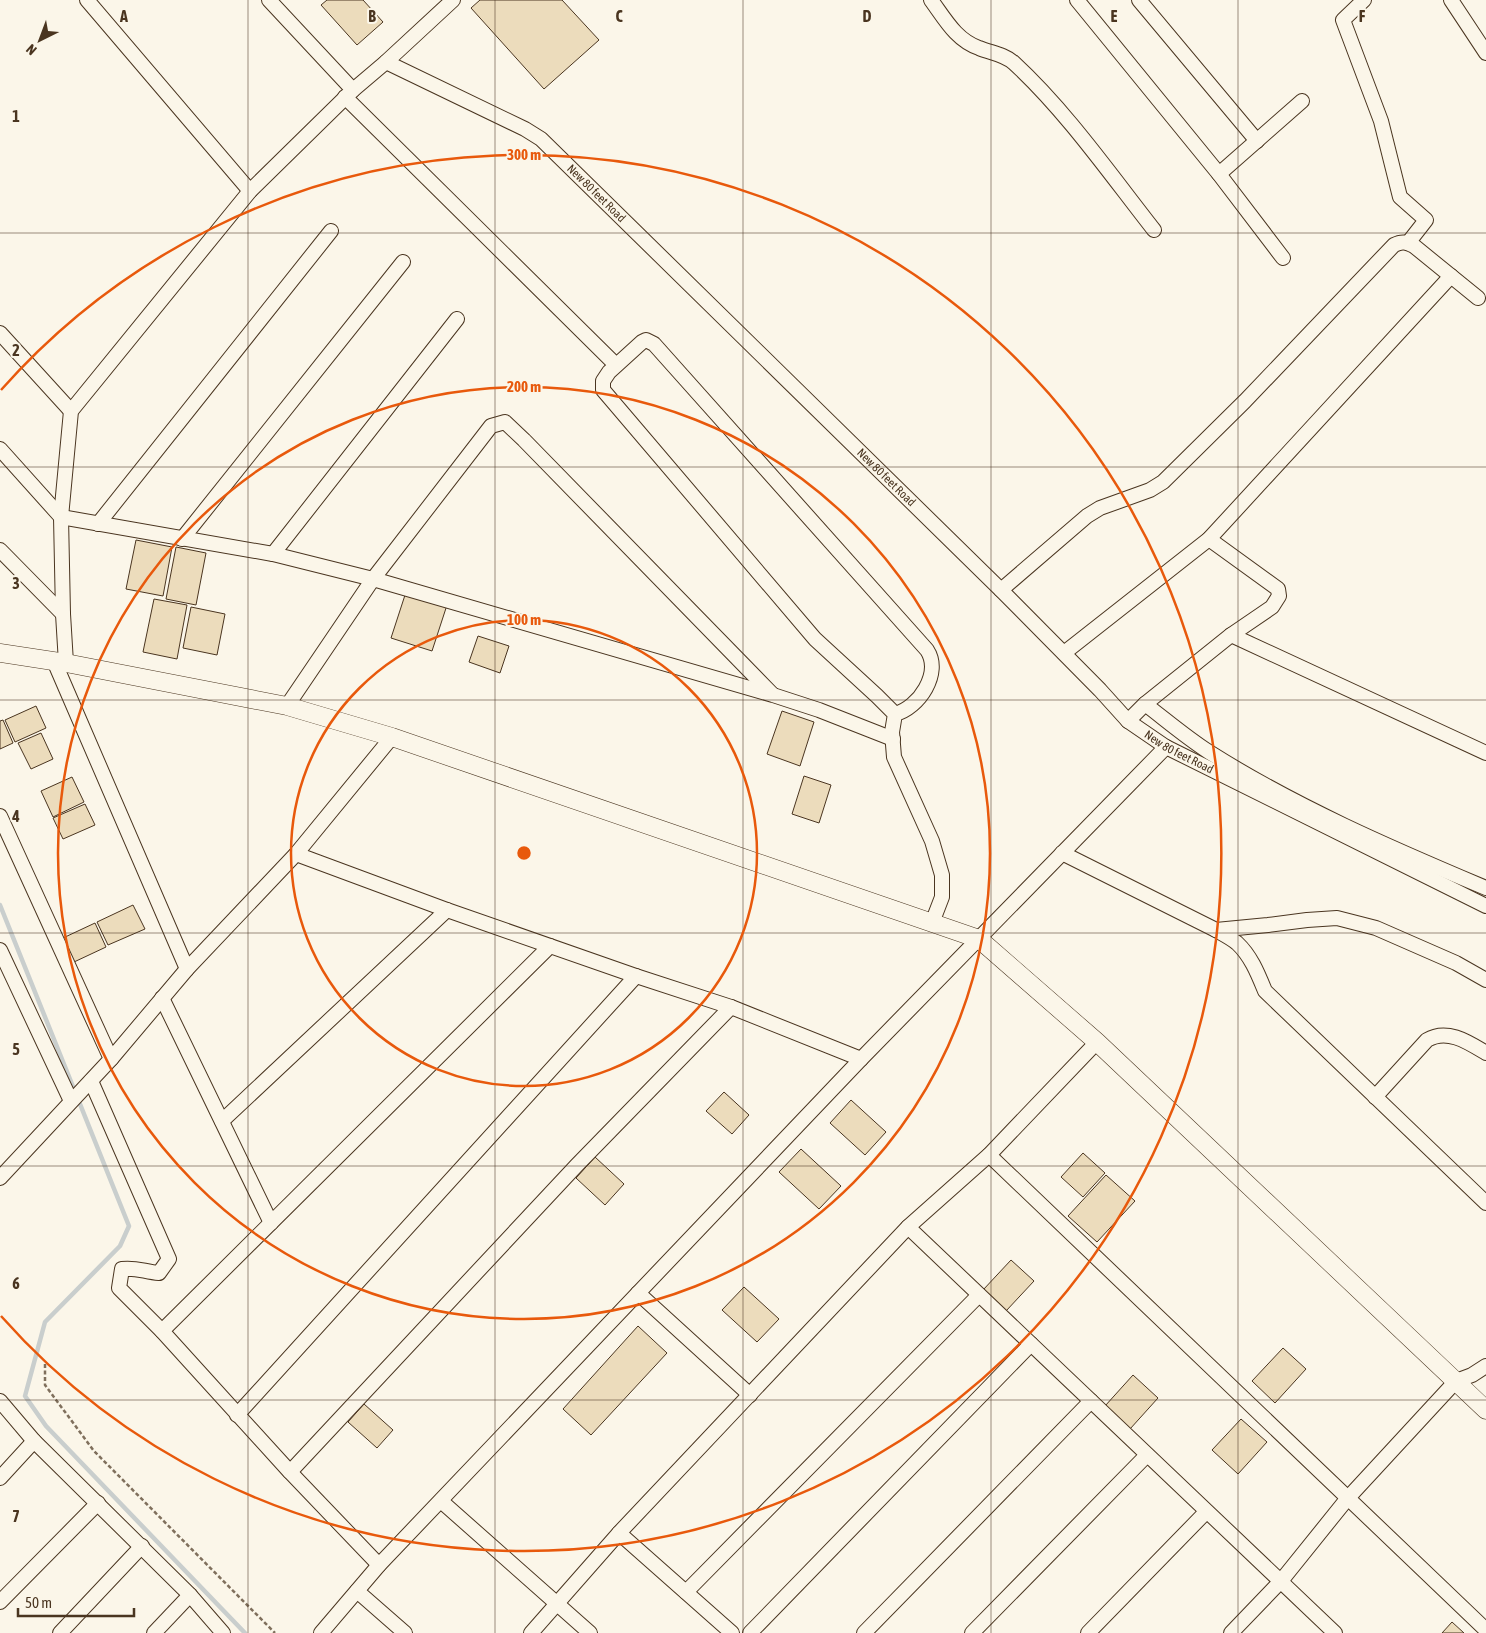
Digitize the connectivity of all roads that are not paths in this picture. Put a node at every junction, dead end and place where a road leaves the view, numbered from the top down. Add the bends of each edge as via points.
1 (87, 0) edge
2 (269, 0) edge
3 (453, 0) edge
4 (932, 0) edge
5 (1077, 0) edge
6 (1139, 0) edge
7 (1364, 0) edge
8 (1451, 0) edge
9 (1486, 53) edge
10 (386, 62) junction
11 (349, 94) junction
12 (1302, 101) dead end
13 (1257, 141) junction
14 (1219, 174) junction
15 (250, 192) junction
16 (331, 230) dead end
17 (1154, 230) dead end
18 (1408, 242) junction
19 (1283, 258) dead end
20 (403, 262) dead end
21 (1451, 276) junction
22 (1478, 298) dead end
23 (457, 319) dead end
24 (0, 333) edge
25 (616, 365) junction
26 (71, 411) junction
27 (0, 449) edge
28 (61, 518) junction
29 (98, 524) junction
30 (182, 538) junction
31 (1209, 539) junction
32 (0, 550) edge
33 (273, 554) junction
34 (373, 579) junction
35 (1001, 590) junction
36 (63, 614) junction
37 (1231, 635) junction
38 (0, 653) edge
39 (1064, 653) junction
40 (60, 662) junction
41 (773, 695) junction
42 (1145, 704) junction
43 (287, 706) junction
44 (894, 714) junction
45 (1128, 722) junction
46 (392, 737) junction
47 (893, 739) junction
48 (1166, 747) junction
49 (1486, 753) edge
50 (0, 816) edge
51 (1062, 853) junction
52 (296, 854) junction
53 (1486, 888) edge
54 (1486, 906) edge
55 (447, 910) junction
56 (932, 923) junction
57 (1216, 930) junction
58 (979, 939) junction
59 (550, 946) junction
60 (0, 950) edge
61 (187, 969) junction
62 (636, 976) junction
63 (1486, 980) edge
64 (162, 998) junction
65 (731, 1007) junction
66 (1097, 1042) junction
67 (1486, 1053) edge
68 (111, 1059) junction
69 (861, 1059) junction
70 (91, 1081) junction
71 (1375, 1098) junction
72 (70, 1101) junction
73 (222, 1121) junction
74 (989, 1155) junction
75 (0, 1178) edge
76 (1486, 1203) edge
77 (271, 1222) junction
78 (908, 1227) junction
79 (638, 1293) junction
80 (979, 1295) junction
81 (162, 1331) junction
82 (1031, 1344) junction
83 (1486, 1366) edge
84 (1456, 1381) junction
85 (750, 1394) junction
86 (0, 1401) edge
87 (1091, 1401) junction
88 (1486, 1410) edge
89 (237, 1415) junction
90 (34, 1441) junction
91 (1147, 1455) junction
92 (290, 1472) junction
93 (0, 1478) edge
94 (1347, 1498) junction
95 (441, 1501) junction
96 (98, 1503) junction
97 (1206, 1512) junction
98 (619, 1533) junction
99 (142, 1546) junction
100 (379, 1565) junction
101 (1281, 1581) junction
102 (357, 1591) junction
103 (686, 1592) junction
104 (190, 1595) junction
105 (0, 1602) edge
106 (557, 1604) junction
107 (1486, 1630) edge
108 (1234, 1632) edge
109 (60, 1633) edge
110 (154, 1633) edge
111 (222, 1633) edge
112 (321, 1633) edge
113 (405, 1633) edge
114 (531, 1633) edge
115 (590, 1633) edge
116 (732, 1633) edge
117 (750, 1633) edge
118 (864, 1633) edge
119 (972, 1633) edge
120 (1088, 1633) edge
121 (1335, 1633) edge

1 - 15 street
2 - 11 street
3 - 10 street
4 - 17 street via 955,33 965,41 1012,61 1066,118
5 - 14 street
6 - 13 street
7 - 18 street via 1343,20 1381,121 1400,197 1426,220
8 - 9 street
10 - 11 street
10 - 35 street, New 80 feet Road via 541,139
11 - 15 street
11 - 25 street
12 - 13 street
13 - 14 street
14 - 19 street
15 - 26 street
16 - 29 street
18 - 21 street
18 - 35 street via 1394,245 1163,482 1087,516
20 - 30 street
21 - 22 street
21 - 31 street
23 - 33 street
24 - 26 street
25 - 44 street via 603,380 602,390 815,639
25 - 44 street via 642,342 646,340 654,344 927,650 933,663 924,689 915,702 903,712
26 - 28 street
27 - 28 street
28 - 29 street
28 - 36 street
29 - 30 street
30 - 33 street
31 - 37 street via 1278,589 1279,596 1272,607
31 - 39 street
32 - 36 street
33 - 34 street
34 - 41 street
34 - 41 street via 491,426 505,422
34 - 43 street
35 - 39 street, New 80 feet Road
36 - 40 street
37 - 42 street
37 - 49 street
38 - 40 street
39 - 45 street, New 80 feet Road
40 - 43 street
40 - 61 street
41 - 47 street
42 - 45 street
42 - 53 street via 1208,752 1292,800
43 - 46 street
44 - 47 street
45 - 48 street, New 80 feet Road
46 - 52 street
46 - 56 street
47 - 56 street via 894,757 932,841 942,875 942,896
48 - 51 street
48 - 54 street, New 80 feet Road
50 - 68 street
51 - 57 street
51 - 58 street
52 - 55 street
52 - 61 street
55 - 59 street
55 - 73 street
56 - 58 street
57 - 63 street via 1337,918 1376,928 1456,963
57 - 71 street via 1236,942 1247,954 1264,991
58 - 66 street
58 - 69 street
59 - 62 street
59 - 77 street
60 - 72 street
61 - 64 street
62 - 65 street
62 - 89 street
64 - 68 street
64 - 73 street
65 - 69 street
65 - 92 street via 577,1165
66 - 74 street
66 - 84 street
67 - 71 street via 1456,1037 1434,1036
68 - 70 street
69 - 79 street
70 - 72 street
70 - 81 street via 169,1259 159,1273 122,1269 119,1288
71 - 76 street
72 - 75 street
73 - 77 street
74 - 78 street
74 - 94 street
77 - 81 street
78 - 80 street
78 - 85 street
79 - 85 street
79 - 95 street
80 - 82 street
80 - 103 street
81 - 89 street
82 - 87 street
82 - 117 street
83 - 84 street
84 - 88 street
84 - 94 street
85 - 98 street
86 - 90 street
87 - 91 street
87 - 118 street
89 - 92 street
90 - 93 street
90 - 96 street
91 - 97 street
91 - 119 street
92 - 100 street
94 - 101 street
94 - 107 street
95 - 100 street
95 - 106 street
96 - 99 street
96 - 105 street
97 - 101 street
97 - 120 street
98 - 103 street
98 - 106 street
99 - 104 street
99 - 109 street
100 - 102 street
101 - 108 street
101 - 121 street
102 - 112 street
102 - 113 street
103 - 116 street
104 - 110 street
104 - 111 street
106 - 114 street
106 - 115 street

